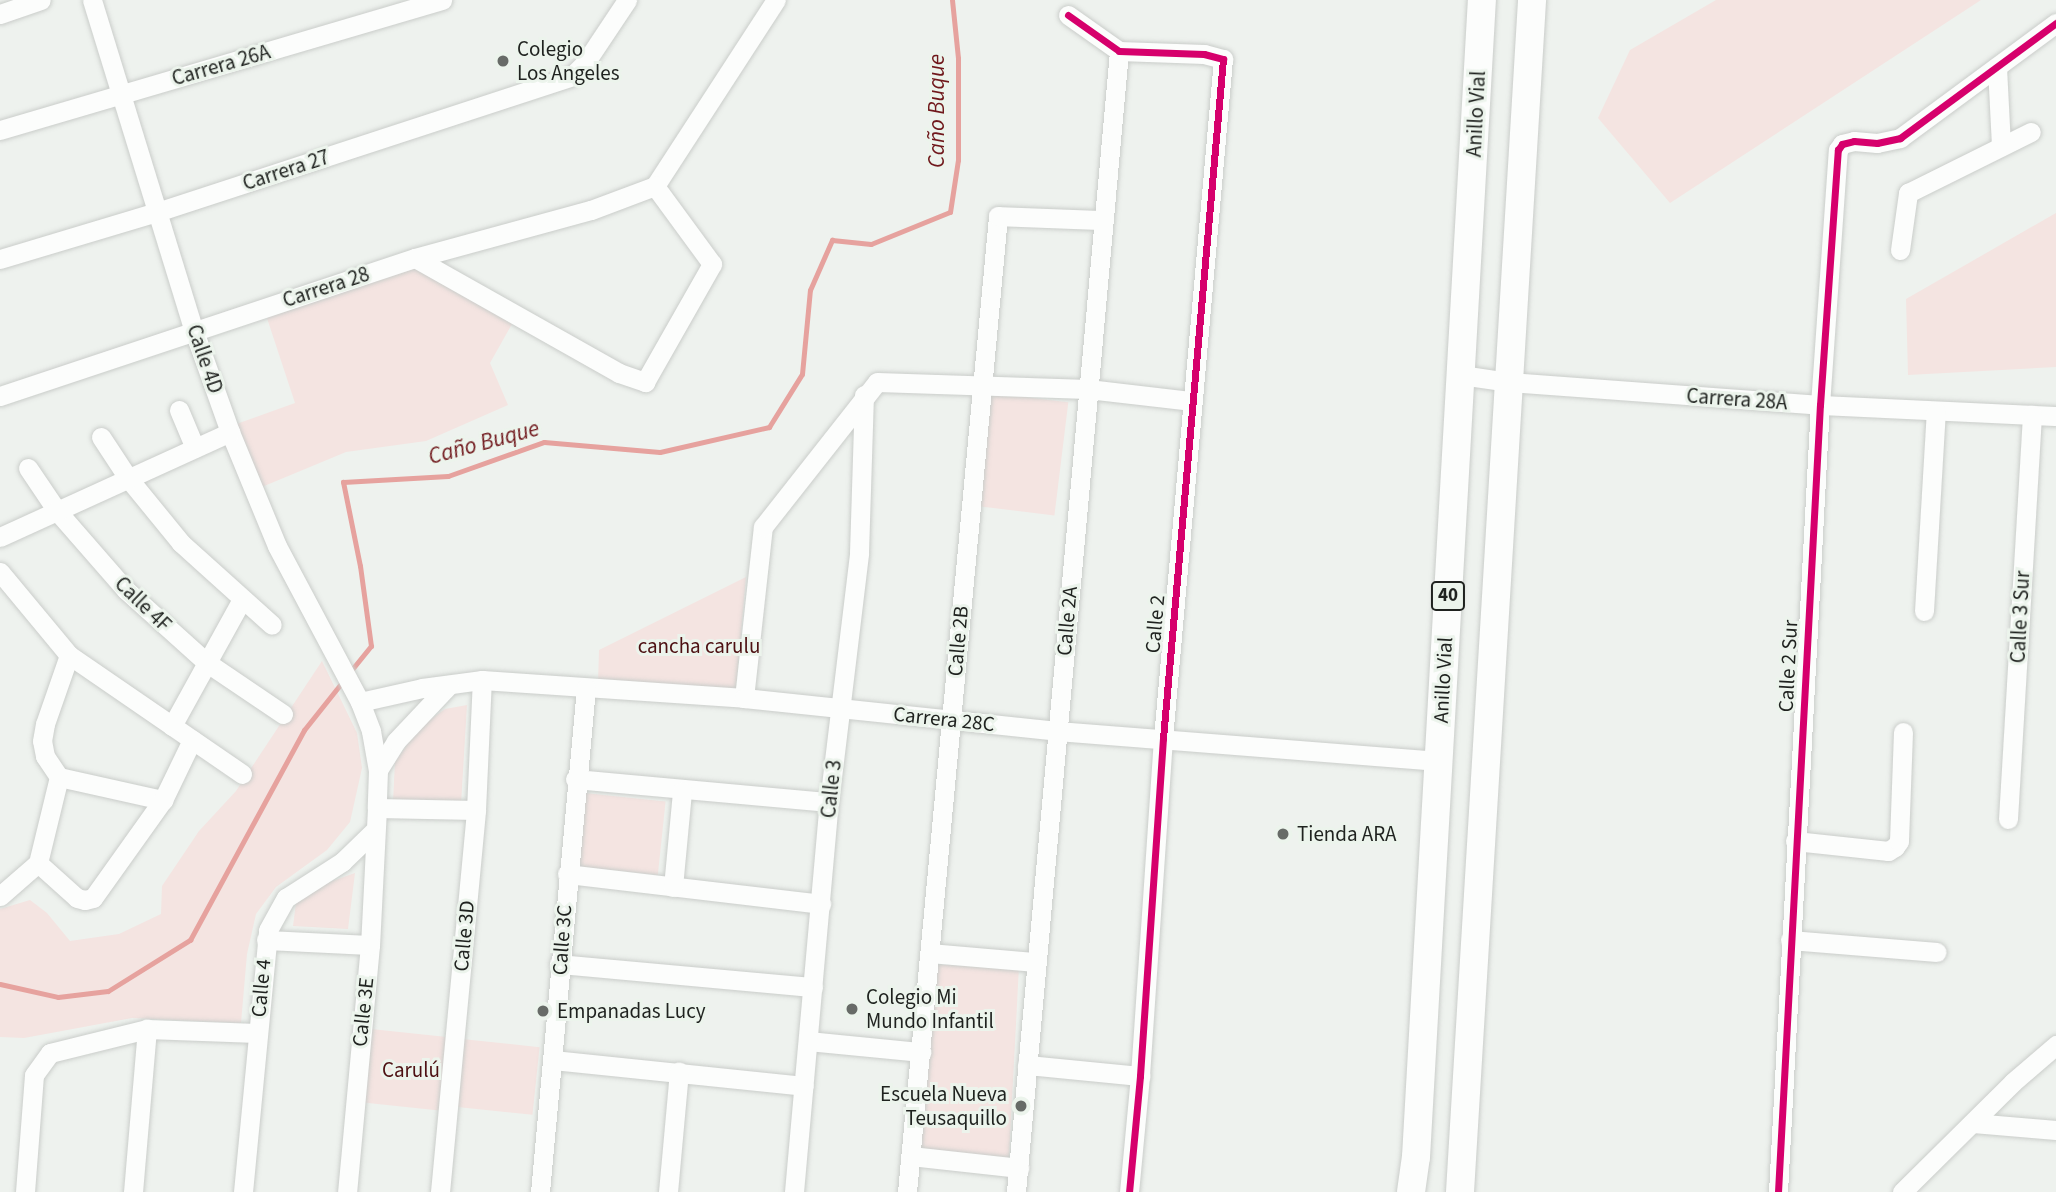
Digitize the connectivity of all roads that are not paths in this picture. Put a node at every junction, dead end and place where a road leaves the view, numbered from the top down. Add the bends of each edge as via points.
1 (41, 0) edge
2 (92, 0) edge
3 (442, 0) edge
4 (627, 0) edge
5 (776, 0) edge
6 (1482, 0) edge
7 (1532, 0) edge
8 (0, 14) edge
9 (1068, 15) dead end
10 (2056, 23) edge
11 (1118, 51) junction
12 (1997, 66) junction
13 (121, 95) junction
14 (0, 130) edge
15 (2031, 132) dead end
16 (2001, 146) junction
17 (655, 187) junction
18 (158, 212) junction
19 (1103, 220) junction
20 (1900, 250) dead end
21 (415, 258) junction
22 (0, 260) edge
23 (194, 331) junction
24 (1461, 375) junction
25 (1509, 382) junction
26 (982, 383) junction
27 (1088, 389) junction
28 (867, 391) junction
29 (0, 396) edge
30 (1192, 401) junction
31 (1820, 405) junction
32 (179, 410) dead end
33 (1936, 411) junction
34 (2032, 415) junction
35 (2056, 416) edge
36 (230, 432) junction
37 (101, 437) dead end
38 (195, 448) junction
39 (28, 468) dead end
40 (128, 478) junction
41 (57, 511) junction
42 (0, 537) edge
43 (0, 572) edge
44 (241, 601) junction
45 (1924, 611) dead end
46 (271, 625) dead end
47 (69, 655) junction
48 (206, 662) junction
49 (482, 680) junction
50 (449, 685) junction
51 (586, 688) junction
52 (357, 697) junction
53 (744, 698) junction
54 (840, 708) junction
55 (283, 714) dead end
56 (951, 719) junction
57 (172, 726) junction
58 (1057, 731) junction
59 (1903, 732) dead end
60 (1163, 738) junction
61 (192, 740) junction
62 (1439, 761) junction
63 (378, 770) junction
64 (242, 774) dead end
65 (58, 777) junction
66 (575, 779) junction
67 (682, 791) junction
68 (163, 800) junction
69 (829, 802) junction
70 (377, 808) junction
71 (476, 810) junction
72 (2007, 818) dead end
73 (373, 832) junction
74 (1796, 841) junction
75 (38, 863) junction
76 (567, 874) junction
77 (673, 887) junction
78 (0, 896) edge
79 (821, 904) junction
80 (266, 940) junction
81 (1790, 940) junction
82 (370, 946) junction
83 (1937, 952) dead end
84 (929, 953) junction
85 (1036, 962) junction
86 (559, 964) junction
87 (813, 987) junction
88 (147, 1029) junction
89 (257, 1033) junction
90 (808, 1041) junction
91 (2056, 1045) edge
92 (921, 1052) junction
93 (553, 1060) junction
94 (1027, 1065) junction
95 (679, 1073) junction
96 (1140, 1076) junction
97 (804, 1086) junction
98 (1973, 1123) junction
99 (2056, 1130) edge
100 (911, 1156) junction
101 (1018, 1168) junction
102 (25, 1192) edge
103 (133, 1192) edge
104 (243, 1192) edge
105 (347, 1192) edge
106 (440, 1192) edge
107 (540, 1192) edge
108 (668, 1192) edge
109 (794, 1192) edge
110 (907, 1192) edge
111 (1016, 1192) edge
112 (1129, 1192) edge
113 (1412, 1192) edge
114 (1461, 1192) edge
115 (1777, 1192) edge
116 (1902, 1192) edge

1 - 8 street
2 - 13 street, Calle 4D
3 - 13 street, Carrera 26A
4 - 18 street, Carrera 27 via 572,76
5 - 17 street
6 - 24 highway, Anillo Vial / 40
7 - 25 highway, 40
9 - 11 street
10 - 12 street
11 - 19 street, Calle 2A
11 - 30 street, Calle 2 via 1204,54 1223,59
12 - 16 street
12 - 31 street, Calle 2 Sur via 1900,138 1842,144 1838,150
13 - 14 street, Carrera 26A
13 - 18 street, Calle 4D
15 - 16 street
16 - 20 street via 1908,194
17 - 21 street, Carrera 28 via 591,210
17 - 21 street via 712,264 645,382 619,373
18 - 22 street, Carrera 27
18 - 23 street, Calle 4D
19 - 26 street, Calle 2B via 998,216
19 - 27 street, Calle 2A
21 - 23 street, Carrera 28
23 - 29 street, Carrera 28
23 - 36 street, Calle 4D
24 - 25 street, Carrera 28A
24 - 62 highway, Anillo Vial / 40
25 - 31 street, Carrera 28A
25 - 114 highway, 40
26 - 27 street
26 - 28 street via 884,380
26 - 56 street, Calle 2B
27 - 30 street
27 - 58 street, Calle 2A
28 - 53 street via 763,527
28 - 54 street, Calle 3 via 859,553
30 - 60 street, Calle 2
31 - 33 street, Carrera 28A
31 - 74 street, Calle 2 Sur
32 - 38 street
33 - 34 street, Carrera 28A
33 - 45 street
34 - 35 street, Carrera 28A
34 - 72 street, Calle 3 Sur
36 - 38 street
36 - 52 street, Calle 4D via 277,546
37 - 40 street
38 - 40 street
39 - 41 street, Calle 4F
40 - 41 street
40 - 44 street via 181,543
41 - 42 street
41 - 48 street, Calle 4F via 126,590
43 - 47 street
44 - 46 street
44 - 48 street
47 - 57 street
47 - 65 street via 42,741
48 - 55 street, Calle 4F
48 - 57 street
49 - 50 street, Carrera 28C
49 - 51 street, Carrera 28C
49 - 71 street, Calle 3D
50 - 52 street, Carrera 28C
50 - 63 street via 396,741
51 - 53 street, Carrera 28C
51 - 66 street, Calle 3C
52 - 63 street via 371,731
53 - 54 street, Carrera 28C
54 - 56 street, Carrera 28C
54 - 69 street, Calle 3
56 - 58 street, Carrera 28C
56 - 84 street, Calle 2B
57 - 61 street
58 - 60 street, Carrera 28C
58 - 85 street, Calle 2A
59 - 74 street via 1899,841 1895,847 1888,851
60 - 62 street, Carrera 28C
60 - 96 street, Calle 2
61 - 64 street
61 - 68 street
62 - 113 highway, Anillo Vial / 40
63 - 70 street
65 - 68 street
65 - 75 street
66 - 67 street
66 - 76 street, Calle 3C
67 - 69 street
67 - 77 street
68 - 75 street via 93,898 77,898
69 - 79 street, Calle 3
70 - 71 street
70 - 73 street
71 - 106 street, Calle 3D
73 - 80 street, Calle 4 via 342,863 286,898 272,919
73 - 82 street, Calle 3E
74 - 81 street, Calle 2 Sur
75 - 78 street
76 - 77 street
76 - 86 street, Calle 3C
77 - 79 street
79 - 87 street, Calle 3
80 - 82 street
80 - 89 street, Calle 4
81 - 83 street
81 - 115 street, Calle 2 Sur
82 - 105 street, Calle 3E
84 - 85 street
84 - 92 street, Calle 2B
85 - 94 street, Calle 2A
86 - 87 street
86 - 93 street, Calle 3C
87 - 90 street, Calle 3
88 - 89 street
88 - 102 street via 50,1053 41,1063 34,1075
88 - 103 street
89 - 104 street, Calle 4
90 - 92 street
90 - 97 street, Calle 3
91 - 98 street
92 - 100 street, Calle 2B
93 - 95 street
93 - 107 street, Calle 3C
94 - 96 street
94 - 101 street, Calle 2A
95 - 97 street
95 - 108 street
96 - 112 street, Calle 2
97 - 109 street, Calle 3
98 - 99 street
98 - 116 street
100 - 101 street
100 - 110 street, Calle 2B
101 - 111 street, Calle 2A

